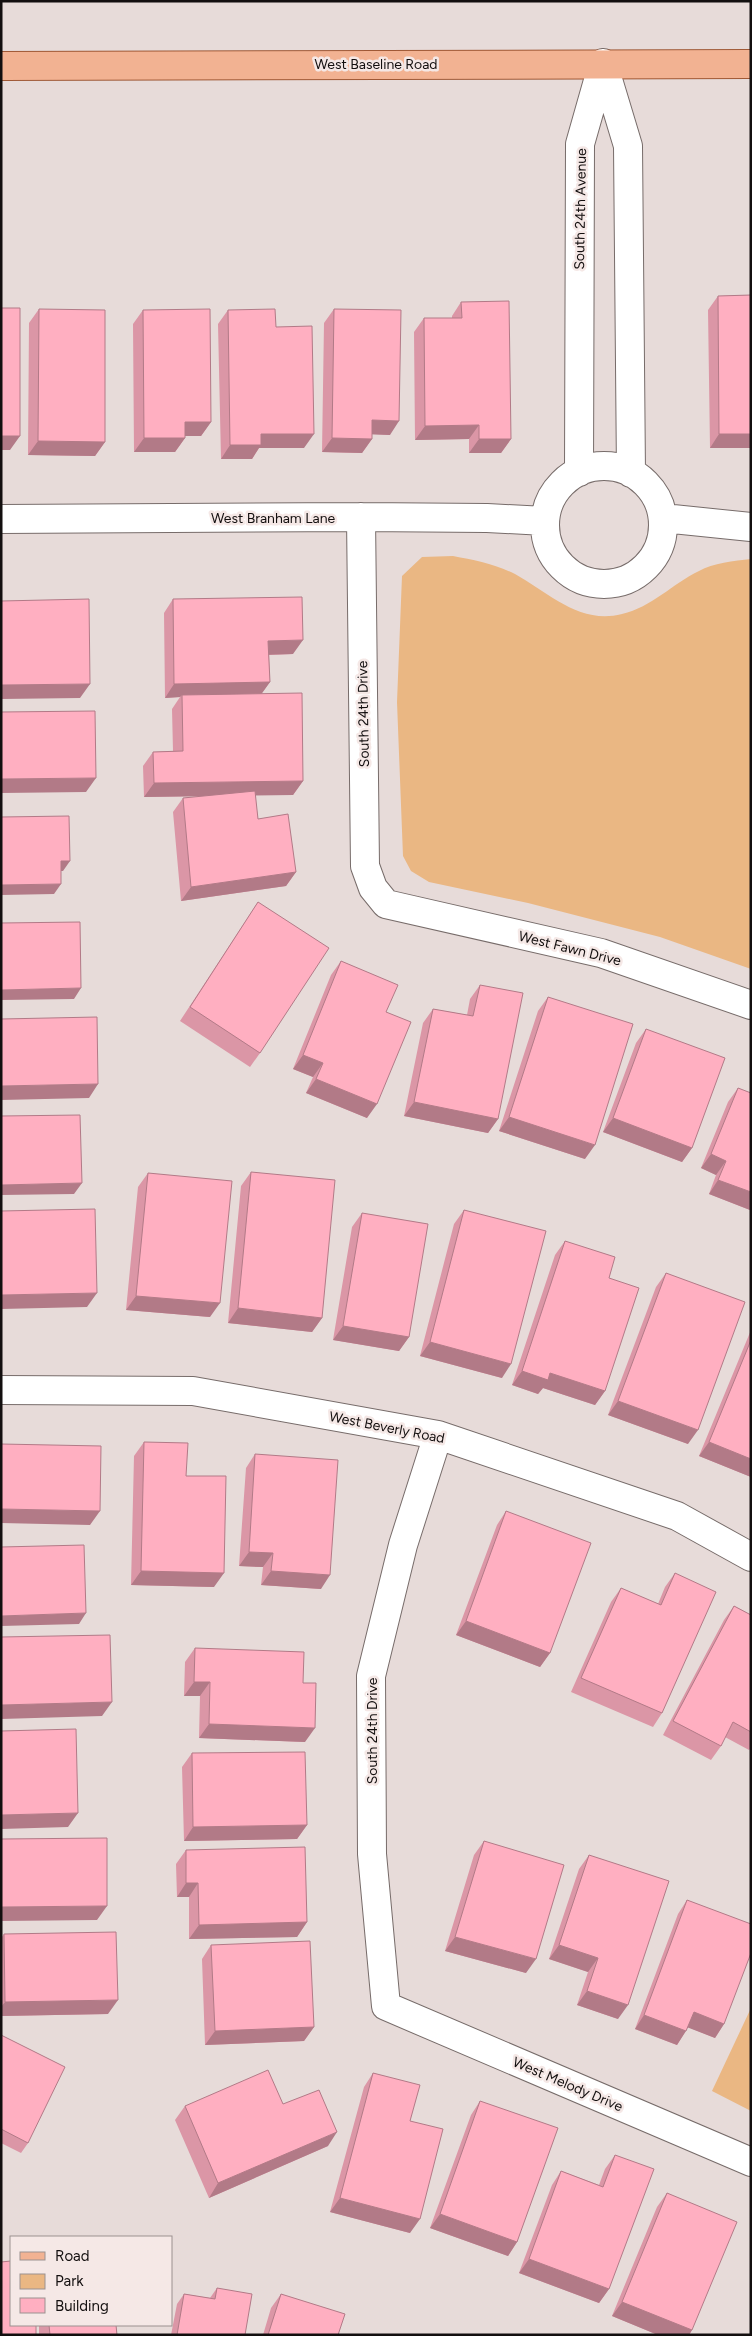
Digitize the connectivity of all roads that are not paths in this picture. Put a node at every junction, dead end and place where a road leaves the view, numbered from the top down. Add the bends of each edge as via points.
1 (603, 64) junction
2 (751, 64) edge
3 (1, 66) edge
4 (579, 472) junction
5 (631, 473) junction
6 (361, 518) junction
7 (663, 518) junction
8 (1, 519) edge
9 (545, 521) junction
10 (751, 527) edge
11 (386, 904) joint
12 (751, 1005) edge
13 (1, 1390) edge
14 (438, 1435) junction
15 (751, 1557) edge
16 (386, 2006) joint
17 (751, 2162) edge

1 - 2 main road, West Baseline Road
1 - 3 main road, West Baseline Road
1 - 4 street, South 24th Avenue via 580,144
1 - 5 street via 628,146
4 - 5 street via 605,466
4 - 9 street via 555,491
5 - 7 street via 647,484 658,500
6 - 8 street, West Branham Lane
6 - 9 street, West Branham Lane
6 - 11 street, South 24th Drive via 365,866 373,888
7 - 9 street via 662,538 655,556 642,571 625,581 605,585 585,582 554,558 546,540
7 - 10 street
11 - 12 street, West Fawn Drive via 601,953
13 - 14 street, West Beverly Road via 193,1391
14 - 15 street, West Beverly Road via 677,1516
14 - 16 street, South 24th Drive via 403,1545 371,1676 372,1854
16 - 17 street, West Melody Drive

